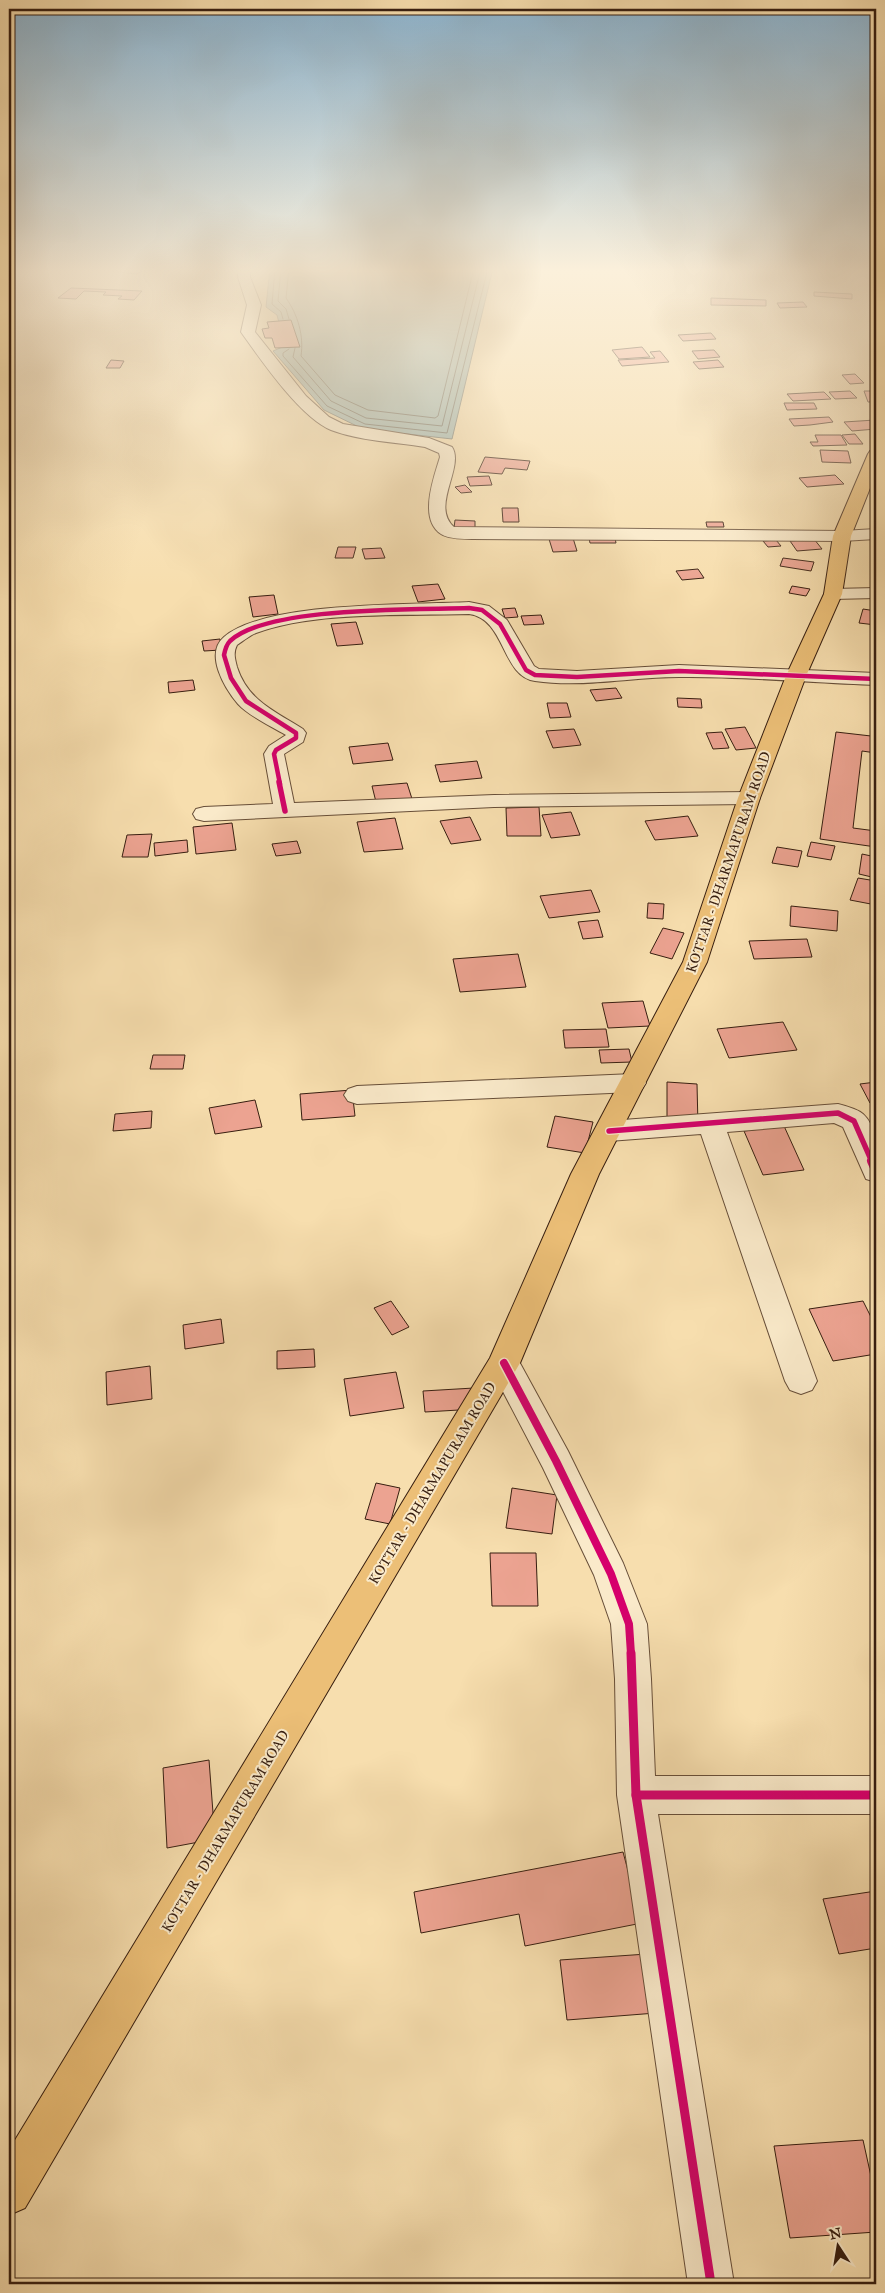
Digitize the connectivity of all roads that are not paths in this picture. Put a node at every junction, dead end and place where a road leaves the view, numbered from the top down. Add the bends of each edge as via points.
1 (283, 375) edge
2 (876, 454) edge
3 (876, 534) edge
4 (842, 536) junction
5 (876, 592) edge
6 (833, 594) junction
7 (796, 676) junction
8 (876, 679) edge
9 (749, 798) junction
10 (285, 811) junction
11 (204, 814) dead end
12 (633, 1083) junction
13 (357, 1095) dead end
14 (711, 1124) junction
15 (609, 1131) junction
16 (876, 1172) edge
17 (504, 1363) junction
18 (801, 1381) dead end
19 (636, 1795) junction
20 (876, 1795) edge
21 (9, 2192) edge
22 (711, 2284) edge

1 - 4 street via 312,411 338,426 429,442 446,450 448,457 436,512 447,530 475,534
2 - 4 main road, KOTTAR - DHARMAPURAM ROAD
3 - 4 street
4 - 6 main road, KOTTAR - DHARMAPURAM ROAD
5 - 6 street
6 - 7 main road, KOTTAR - DHARMAPURAM ROAD
7 - 8 street
7 - 9 main road, KOTTAR - DHARMAPURAM ROAD
7 - 10 street via 680,671 577,677 535,675 526,670 500,624 482,610 469,608 328,614 263,625 238,635 230,641 224,654 231,678 246,701 296,733 296,738 274,754
9 - 10 street via 494,801
9 - 12 main road, KOTTAR - DHARMAPURAM ROAD via 695,962
10 - 11 street
12 - 13 street
12 - 15 main road, KOTTAR - DHARMAPURAM ROAD
14 - 15 street
14 - 16 street via 844,1114 857,1126
14 - 18 street
15 - 17 main road, KOTTAR - DHARMAPURAM ROAD via 585,1174
17 - 19 street via 611,1574 629,1624
17 - 21 main road, KOTTAR - DHARMAPURAM ROAD
19 - 20 street
19 - 22 street

